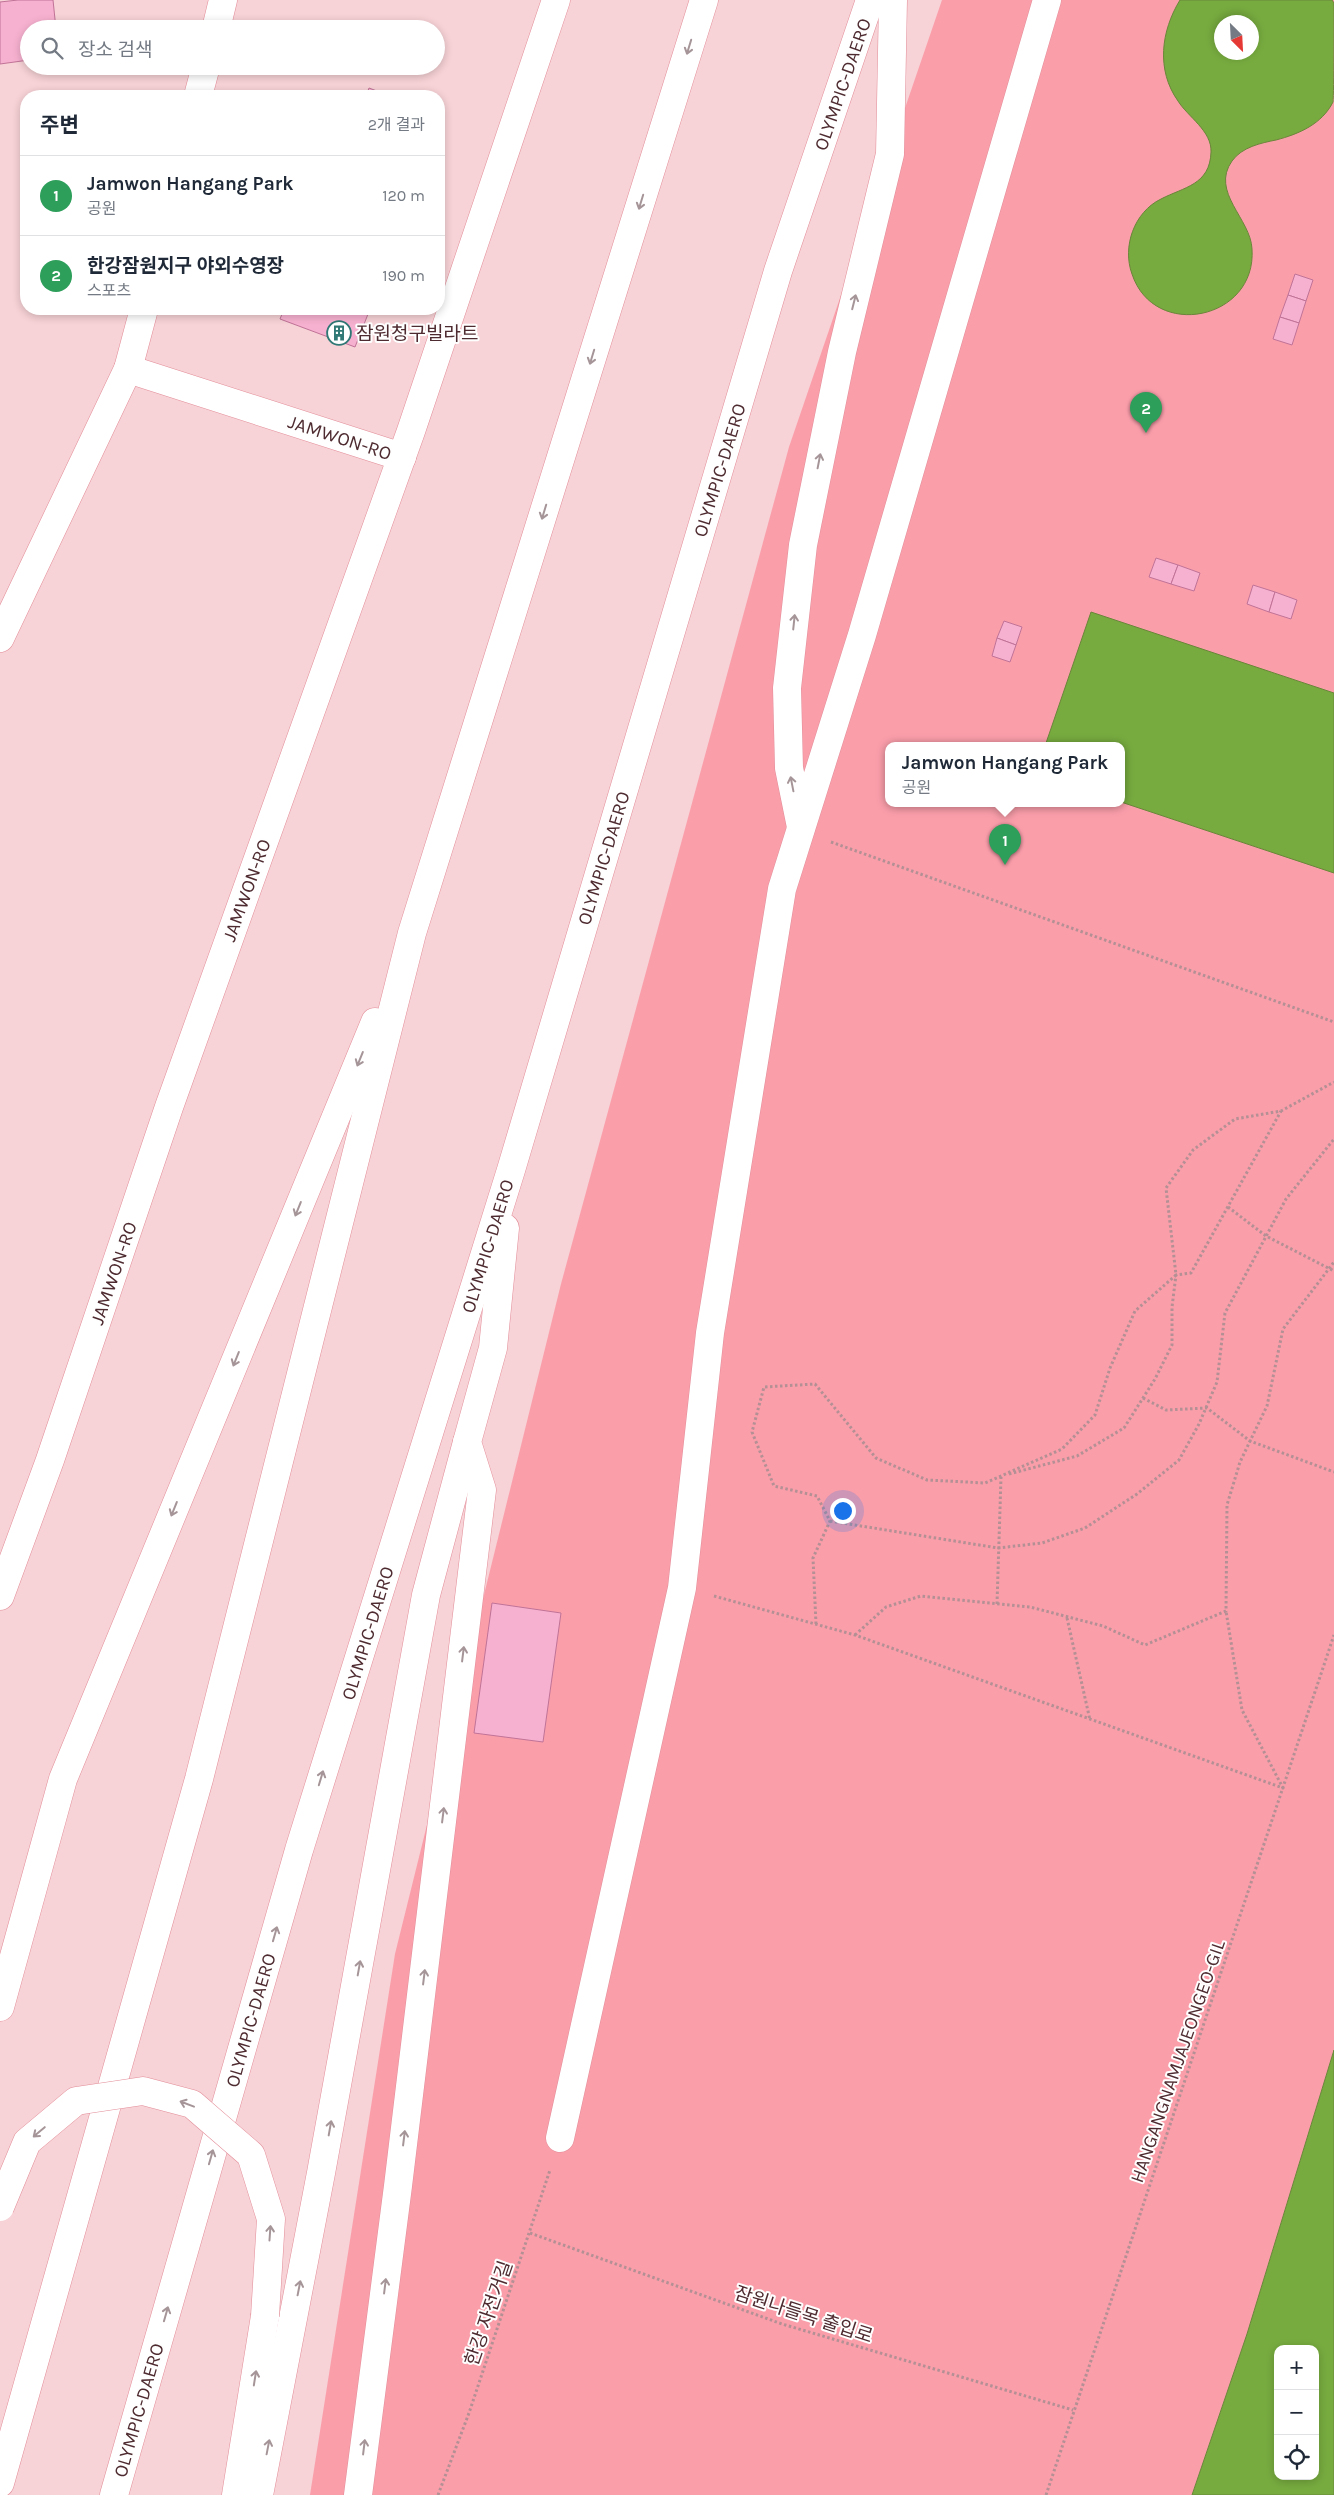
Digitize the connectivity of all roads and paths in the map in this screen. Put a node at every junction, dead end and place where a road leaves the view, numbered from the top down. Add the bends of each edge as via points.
1 (223, 0) edge
2 (556, 0) edge
3 (704, 0) edge
4 (870, 0) edge
5 (893, 0) edge
6 (1047, 0) edge
7 (218, 20) edge
8 (204, 75) edge
9 (200, 90) edge
10 (142, 315) edge
11 (128, 368) junction
12 (402, 457) junction
13 (0, 638) edge
14 (801, 831) junction
15 (412, 932) junction
16 (1334, 1022) edge
17 (1334, 1082) edge
18 (1281, 1111) junction
19 (1334, 1139) edge
20 (511, 1170) junction
21 (1228, 1207) junction
22 (1266, 1236) junction
23 (1334, 1262) edge
24 (1329, 1269) junction
25 (1334, 1270) edge
26 (1176, 1275) junction
27 (1143, 1398) junction
28 (1207, 1408) junction
29 (1250, 1440) junction
30 (467, 1442) junction
31 (1334, 1472) edge
32 (999, 1477) junction
33 (830, 1521) junction
34 (998, 1548) junction
35 (682, 1588) junction
36 (0, 1596) edge
37 (997, 1604) junction
38 (1226, 1611) junction
39 (1067, 1618) junction
40 (816, 1624) junction
41 (855, 1635) junction
42 (1334, 1635) edge
43 (1090, 1720) junction
44 (1283, 1788) junction
45 (0, 2007) edge
46 (560, 2138) joint
47 (0, 2207) edge
48 (530, 2233) junction
49 (1073, 2410) junction
50 (0, 2483) edge
51 (114, 2495) edge
52 (236, 2495) edge
53 (259, 2495) edge
54 (358, 2495) edge
55 (438, 2495) edge
56 (1046, 2495) edge

1 - 7 main road
2 - 12 main road
3 -> 15 main road
4 - 20 main road, OLYMPIC-DAERO via 778,271
14 -> 5 main road via 789,768 787,688 802,545 842,352 890,154
6 - 14 main road via 862,635
8 - 9 main road
10 - 11 main road
11 - 12 main road, JAMWON-RO
11 - 13 main road
12 - 36 main road, JAMWON-RO via 172,1098 50,1460
14 - 16 path
14 - 35 main road via 782,889 710,1333
15 -> 45 main road via 64,1779
15 - 50 main road via 199,1779
17 - 18 path
18 - 21 path
18 - 26 path via 1235,1119 1193,1150 1166,1188
19 - 22 path via 1286,1199
20 - 30 main road via 493,1348
51 -> 20 main road, OLYMPIC-DAERO via 299,1850
21 - 22 path
21 - 26 path via 1191,1273
22 - 24 path
22 - 28 path via 1225,1313 1218,1382
23 - 24 path
24 - 25 path
24 - 29 path via 1283,1329 1267,1406
26 - 27 path via 1172,1345
26 - 32 path via 1135,1312 1110,1368 1095,1415 1062,1449
27 - 28 path via 1166,1410
27 - 32 path via 1124,1428 1077,1456
28 - 29 path
28 - 34 path via 1179,1460 1137,1494 1085,1528 1042,1543
29 - 31 path
29 - 38 path via 1227,1505
53 -> 30 main road via 322,2173 426,1595
54 -> 30 main road via 482,1490
32 - 33 path via 985,1483 927,1480 876,1458 815,1384 764,1387 752,1432 774,1486 817,1496
32 - 34 path
33 - 34 path
33 - 40 path via 812,1558
34 - 37 path
35 - 40 path
35 - 46 main road
37 - 39 path via 1030,1607
37 - 41 path via 921,1596 886,1607
38 - 39 path via 1145,1645 1103,1626
38 - 44 path via 1242,1710
39 - 43 path
40 - 41 path
41 - 43 path
42 - 44 path, HANGANGNAMJAJEONGEO-GIL
43 - 44 path
44 - 49 path, HANGANGNAMJAJEONGEO-GIL
46 - 48 path, 한강 자전거길
52 -> 47 main road, bridge via 264,2316 271,2220 251,2155 192,2104 143,2091 76,2101 27,2142
48 - 49 path, 잠원나들목 출입로 via 782,2324
48 - 55 path, 한강 자전거길
49 - 56 path, HANGANGNAMJAJEONGEO-GIL

